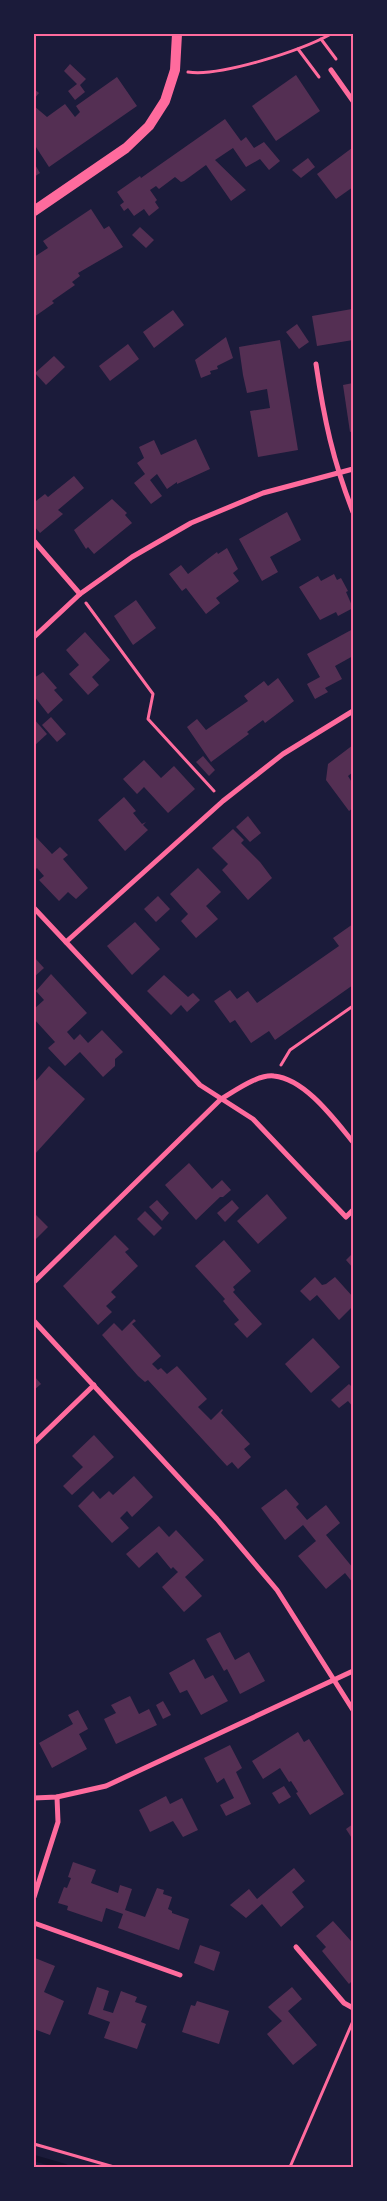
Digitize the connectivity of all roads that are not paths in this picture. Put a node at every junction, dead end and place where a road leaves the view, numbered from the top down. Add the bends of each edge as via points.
1 (177, 34) edge
2 (331, 70) road end
3 (353, 101) edge
4 (34, 211) edge
5 (316, 364) dead end
6 (353, 469) edge
7 (338, 474) junction
8 (353, 512) edge
9 (34, 541) edge
10 (80, 594) junction
11 (34, 637) edge
12 (353, 710) edge
13 (34, 908) edge
14 (66, 942) junction
15 (221, 1099) junction
16 (353, 1142) edge
17 (353, 1210) edge
18 (34, 1282) edge
19 (34, 1321) edge
20 (94, 1385) junction
21 (34, 1443) edge
22 (353, 1671) edge
23 (335, 1681) junction
24 (353, 1710) edge
25 (57, 1797) junction
26 (34, 1798) edge
27 (34, 1897) edge
28 (34, 1923) edge
29 (296, 1947) dead end
30 (180, 1975) dead end
31 (353, 2008) edge

1 - 4 main road via 176,70 165,101 149,126 126,148
2 - 3 street
5 - 7 street via 324,418
6 - 7 street
7 - 8 street
7 - 10 street via 263,492 191,523 132,556
9 - 10 street
10 - 11 street
12 - 14 street via 283,754 223,801
13 - 14 street
14 - 15 street via 200,1085
15 - 16 street via 248,1083 273,1076 300,1086 314,1097
15 - 17 street via 253,1119 346,1217
15 - 18 street
19 - 20 street
20 - 21 street
20 - 23 street via 217,1519 277,1590
22 - 23 street
23 - 24 street
23 - 25 street via 106,1786
25 - 26 street
25 - 27 street via 58,1822
28 - 30 street
29 - 31 street via 344,2004

